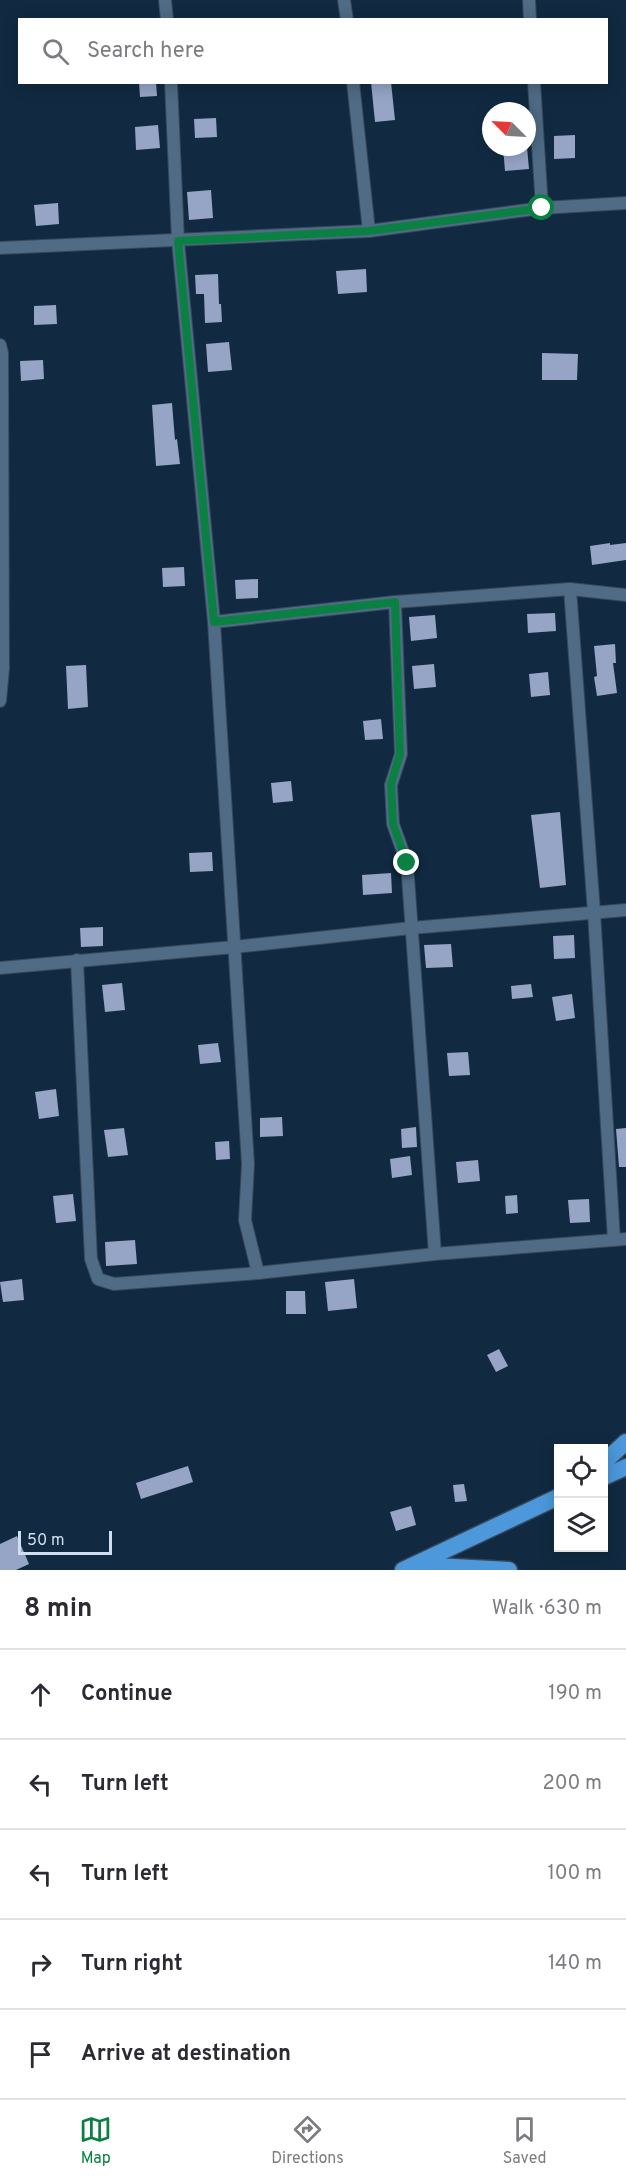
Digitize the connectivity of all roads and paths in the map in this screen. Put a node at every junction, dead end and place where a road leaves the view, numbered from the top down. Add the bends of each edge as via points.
1 (165, 0) edge
2 (344, 0) edge
3 (529, 0) edge
4 (167, 18) edge
5 (346, 18) edge
6 (530, 18) edge
7 (171, 84) edge
8 (353, 84) edge
9 (534, 84) edge
10 (626, 203) edge
11 (542, 208) junction
12 (369, 231) junction
13 (178, 241) junction
14 (0, 248) edge
15 (0, 345) edge
16 (570, 588) junction
17 (626, 595) edge
18 (395, 602) junction
19 (214, 622) junction
20 (0, 701) edge
21 (626, 910) edge
22 (594, 912) junction
23 (411, 928) junction
24 (234, 947) junction
25 (77, 960) junction
26 (0, 968) edge
27 (620, 1239) edge
28 (435, 1254) junction
29 (258, 1273) junction
30 (626, 1443) edge
31 (608, 1458) edge
32 (626, 1467) edge
33 (608, 1475) edge
34 (554, 1497) edge
35 (409, 1567) edge
36 (509, 1570) edge

1 - 4 street
2 - 5 street
3 - 6 street
7 - 13 street
8 - 12 street
9 - 11 street
10 - 11 street
11 - 12 street
12 - 13 street
13 - 14 street
13 - 19 street
15 - 20 street
16 - 17 street
16 - 18 street
16 - 22 street
18 - 19 street
18 - 23 street via 400,754 391,784 393,824 407,863
19 - 24 street
21 - 22 street
22 - 23 street
22 - 27 street
23 - 24 street
23 - 28 street
24 - 25 street
24 - 29 street via 248,1164 245,1220
25 - 26 street
25 - 29 street via 91,1259 98,1279 114,1284
27 - 28 street
28 - 29 street
30 - 31 highway
32 - 33 highway
34 - 35 highway
35 - 36 highway

